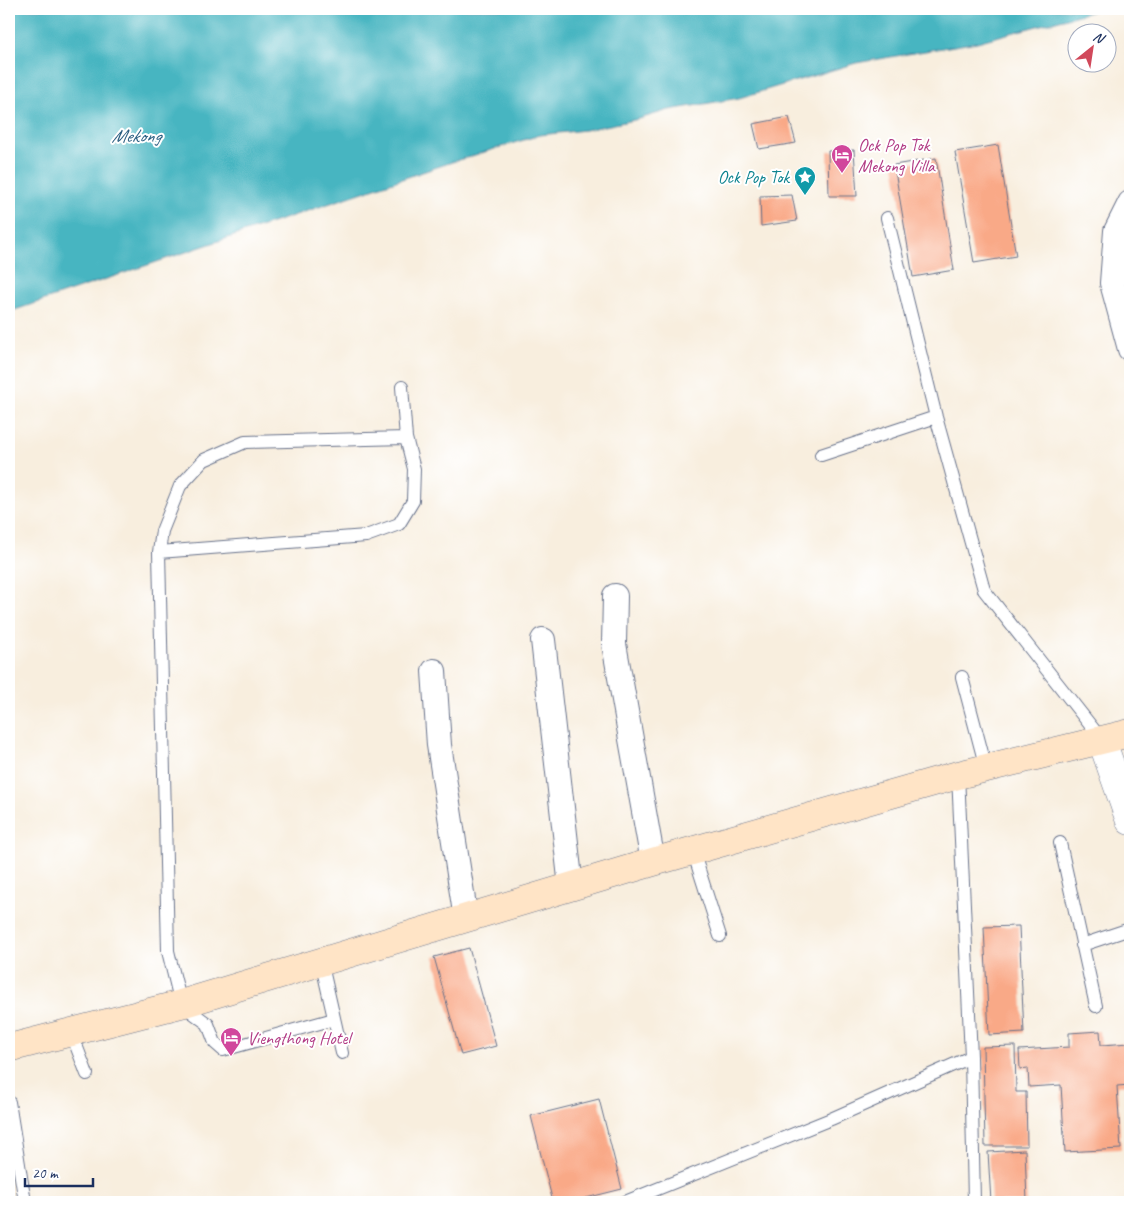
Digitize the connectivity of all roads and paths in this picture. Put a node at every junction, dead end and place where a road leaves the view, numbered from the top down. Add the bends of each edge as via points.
1 (1130, 203) edge
2 (887, 218) dead end
3 (1130, 349) edge
4 (402, 387) dead end
5 (936, 417) junction
6 (406, 438) junction
7 (821, 455) dead end
8 (159, 552) junction
9 (615, 596) dead end
10 (543, 640) dead end
11 (434, 671) dead end
12 (962, 677) dead end
13 (1130, 733) edge
14 (1102, 741) junction
15 (986, 768) junction
16 (958, 775) junction
17 (1130, 821) edge
18 (1060, 843) dead end
19 (693, 851) junction
20 (653, 862) junction
21 (571, 887) junction
22 (466, 919) junction
23 (1130, 929) edge
24 (720, 936) dead end
25 (1082, 945) junction
26 (321, 961) junction
27 (181, 1004) junction
28 (1096, 1006) dead end
29 (334, 1019) junction
30 (71, 1032) junction
31 (9, 1048) edge
32 (342, 1053) dead end
33 (971, 1058) junction
34 (87, 1074) dead end
35 (9, 1102) edge
36 (25, 1202) edge
37 (625, 1202) edge
38 (974, 1202) edge

1 - 3 street via 1116,231 1112,282
2 - 5 lane
4 - 6 lane
5 - 7 lane
5 - 14 lane via 984,590
6 - 8 lane via 245,442 204,460 180,486 162,531
6 - 8 lane via 414,469 412,501 399,524 366,536
8 - 27 lane via 168,951
9 - 20 street via 614,644
10 - 21 street
11 - 22 street via 439,745
12 - 15 lane
13 - 14 main road
14 - 15 main road
14 - 17 street
15 - 16 main road
16 - 19 main road
16 - 33 lane
18 - 25 lane
19 - 20 main road
19 - 24 lane
20 - 21 main road
21 - 22 main road
22 - 26 main road
23 - 25 lane
25 - 28 lane
26 - 27 main road
26 - 29 lane
27 - 29 lane via 208,1024 215,1043 223,1050
27 - 30 main road
29 - 32 lane
30 - 31 main road
30 - 34 lane
33 - 37 lane via 831,1120
33 - 38 lane
35 - 36 lane

